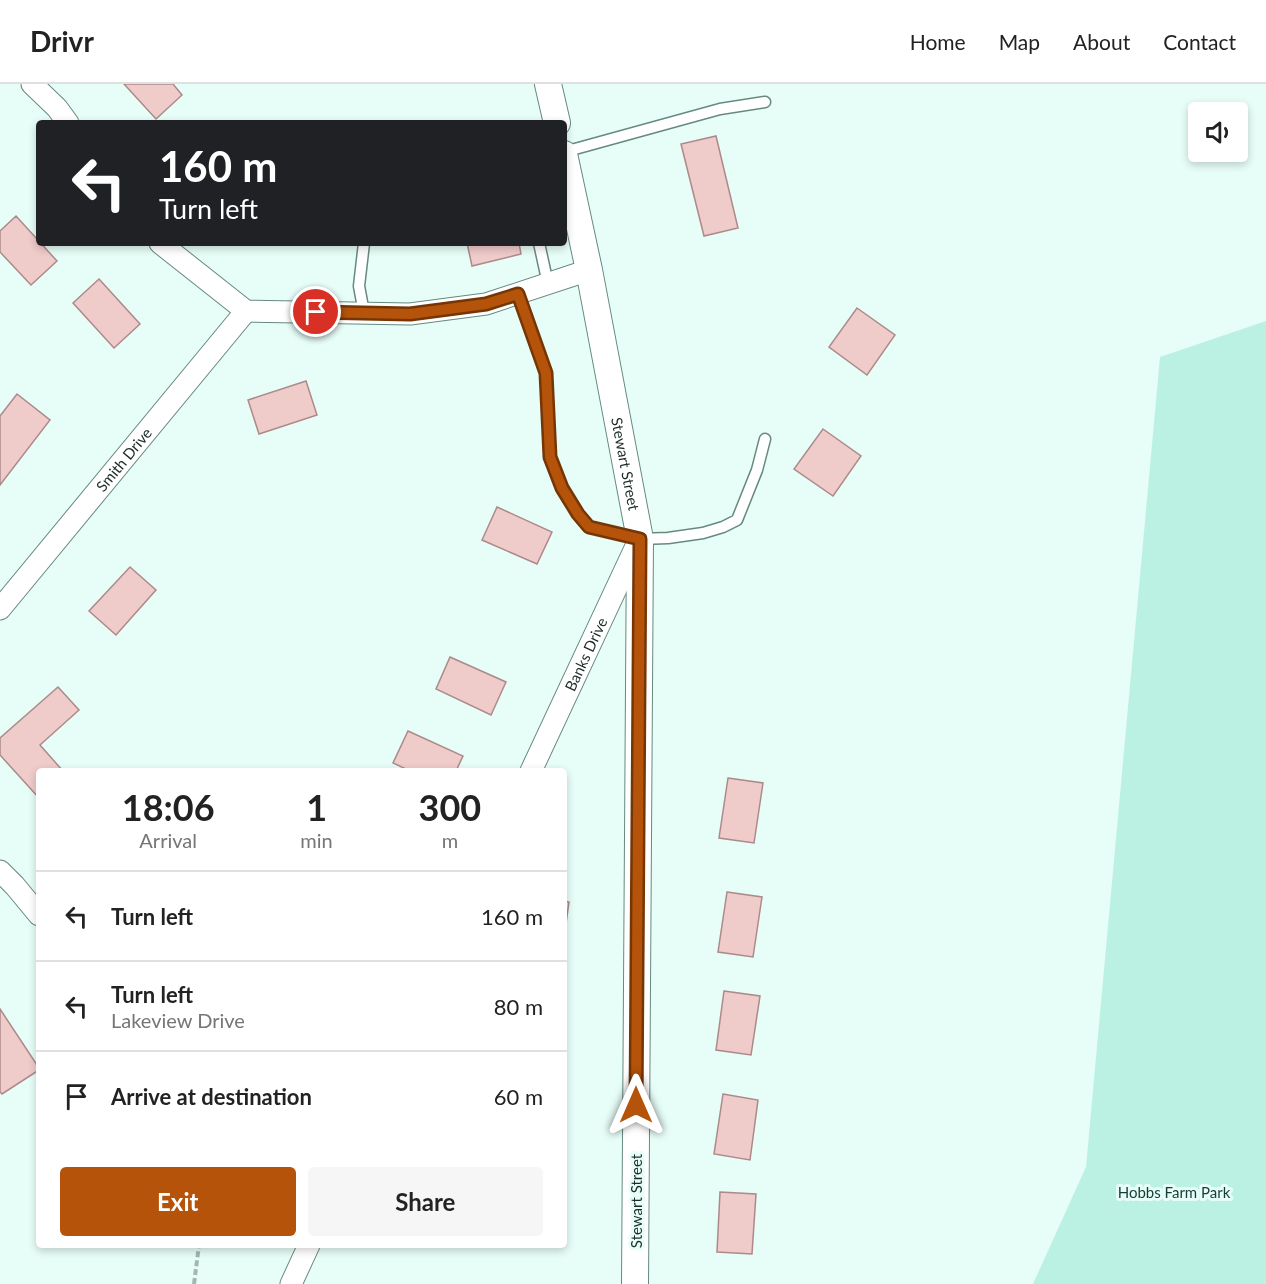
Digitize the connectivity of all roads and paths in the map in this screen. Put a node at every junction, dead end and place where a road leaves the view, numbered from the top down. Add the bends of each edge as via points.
1 (32, 84) edge
2 (548, 84) edge
3 (765, 102) dead end
4 (66, 120) edge
5 (556, 120) edge
6 (567, 152) edge
7 (567, 166) edge
8 (164, 246) edge
9 (364, 246) edge
10 (540, 246) edge
11 (590, 270) junction
12 (548, 284) junction
13 (518, 294) junction
14 (246, 311) junction
15 (364, 313) junction
16 (765, 439) dead end
17 (640, 539) junction
18 (0, 609) edge
19 (532, 768) edge
20 (0, 871) edge
21 (36, 911) edge
22 (199, 1248) edge
23 (308, 1248) edge
24 (194, 1284) edge
25 (291, 1284) edge
26 (635, 1284) edge

1 - 4 street
2 - 5 street
3 - 6 lane via 720,109
7 - 11 street, Stewart Street
8 - 14 street
9 - 15 lane via 359,285
10 - 12 lane
11 - 12 street
11 - 17 street, Stewart Street
12 - 13 street
13 - 15 street via 486,304 421,313
13 - 17 lane via 546,373 550,457 562,488 589,527
14 - 15 street
14 - 18 street, Smith Drive
16 - 17 lane via 737,520 703,533
17 - 19 street, Banks Drive
17 - 26 street, Stewart Street
20 - 21 street
22 - 24 path
23 - 25 street

